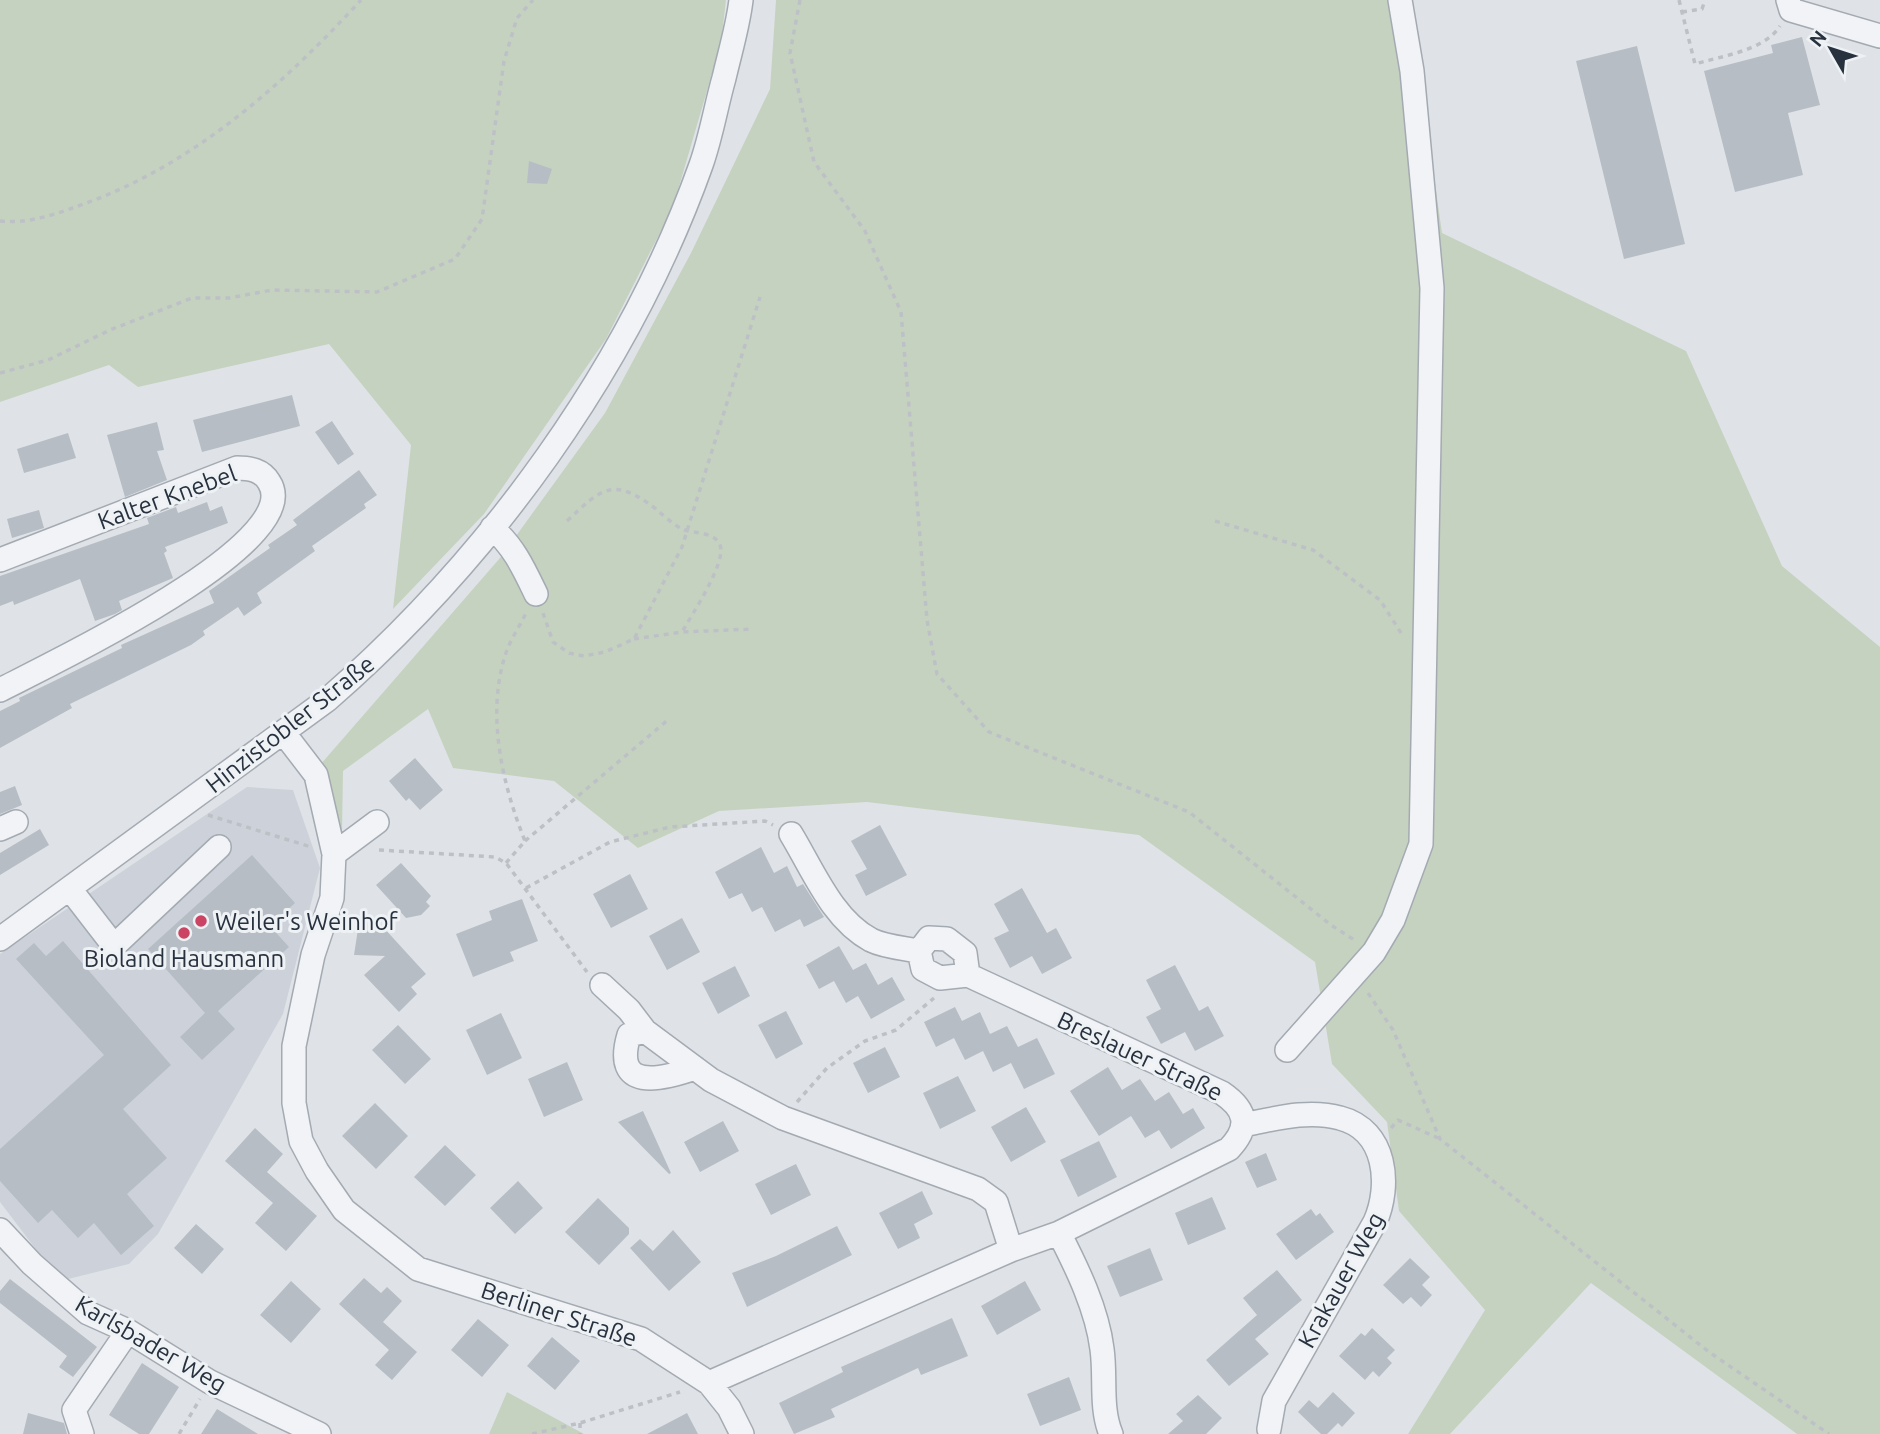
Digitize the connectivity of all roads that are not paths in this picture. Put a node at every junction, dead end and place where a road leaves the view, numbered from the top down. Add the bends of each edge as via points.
1 (741, 0) edge
2 (1400, 0) edge
3 (1789, 5) edge
4 (1880, 36) edge
5 (492, 528) junction
6 (0, 560) edge
7 (536, 594) road end
8 (0, 690) edge
9 (283, 732) junction
10 (377, 822) dead end
11 (791, 834) road end
12 (219, 847) dead end
13 (334, 854) junction
14 (70, 889) junction
15 (0, 939) edge
16 (919, 951) junction
17 (968, 975) junction
18 (602, 985) road end
19 (645, 1031) junction
20 (1287, 1050) dead end
21 (695, 1068) junction
22 (1242, 1125) junction
23 (0, 1230) edge
24 (1059, 1233) junction
25 (1011, 1250) junction
26 (128, 1331) junction
27 (709, 1383) junction
28 (1269, 1429) dead end
29 (82, 1434) edge
30 (319, 1434) edge
31 (742, 1434) edge
32 (1111, 1434) edge

1 - 5 street, Hinzistobler Straße via 702,163 687,202 630,322 564,430
2 - 20 street via 1412,71 1432,288 1421,845 1393,920 1374,952
3 - 4 street
5 - 7 street via 520,561
5 - 9 street, Hinzistobler Straße via 371,662
6 - 8 street, Kalter Knebel via 237,468 264,476 274,492 267,520 230,555 164,604
9 - 13 street, Berliner Straße via 316,775
9 - 14 street, Hinzistobler Straße
10 - 13 street
11 - 16 street via 850,925 873,941
12 - 14 street via 114,946
13 - 27 street, Berliner Straße via 332,898 313,955 294,1046 294,1103 301,1141 344,1210 418,1269 641,1339
14 - 15 street, Hinzistobler Straße
16 - 17 street, Breslauer Straße via 923,969 940,978
16 - 17 street via 929,939 947,939 965,953
17 - 22 street, Breslauer Straße via 1222,1093 1236,1103
18 - 19 street
19 - 21 street
19 - 21 street via 629,1035 624,1051 629,1070 643,1080 653,1080
21 - 25 street via 783,1118 978,1189 996,1202
22 - 24 street, Breslauer Straße via 1240,1137 1228,1149
22 - 28 street, Krakauer Weg via 1301,1114 1341,1118 1376,1144 1385,1174 1384,1203 1274,1401
23 - 26 street, Karlsbader Weg via 32,1265 88,1313
24 - 25 street, Breslauer Straße
24 - 32 street via 1080,1273 1102,1347 1106,1421
25 - 27 street
26 - 29 street via 74,1410
26 - 30 street, Karlsbader Weg via 210,1382
27 - 31 street, Berliner Straße

